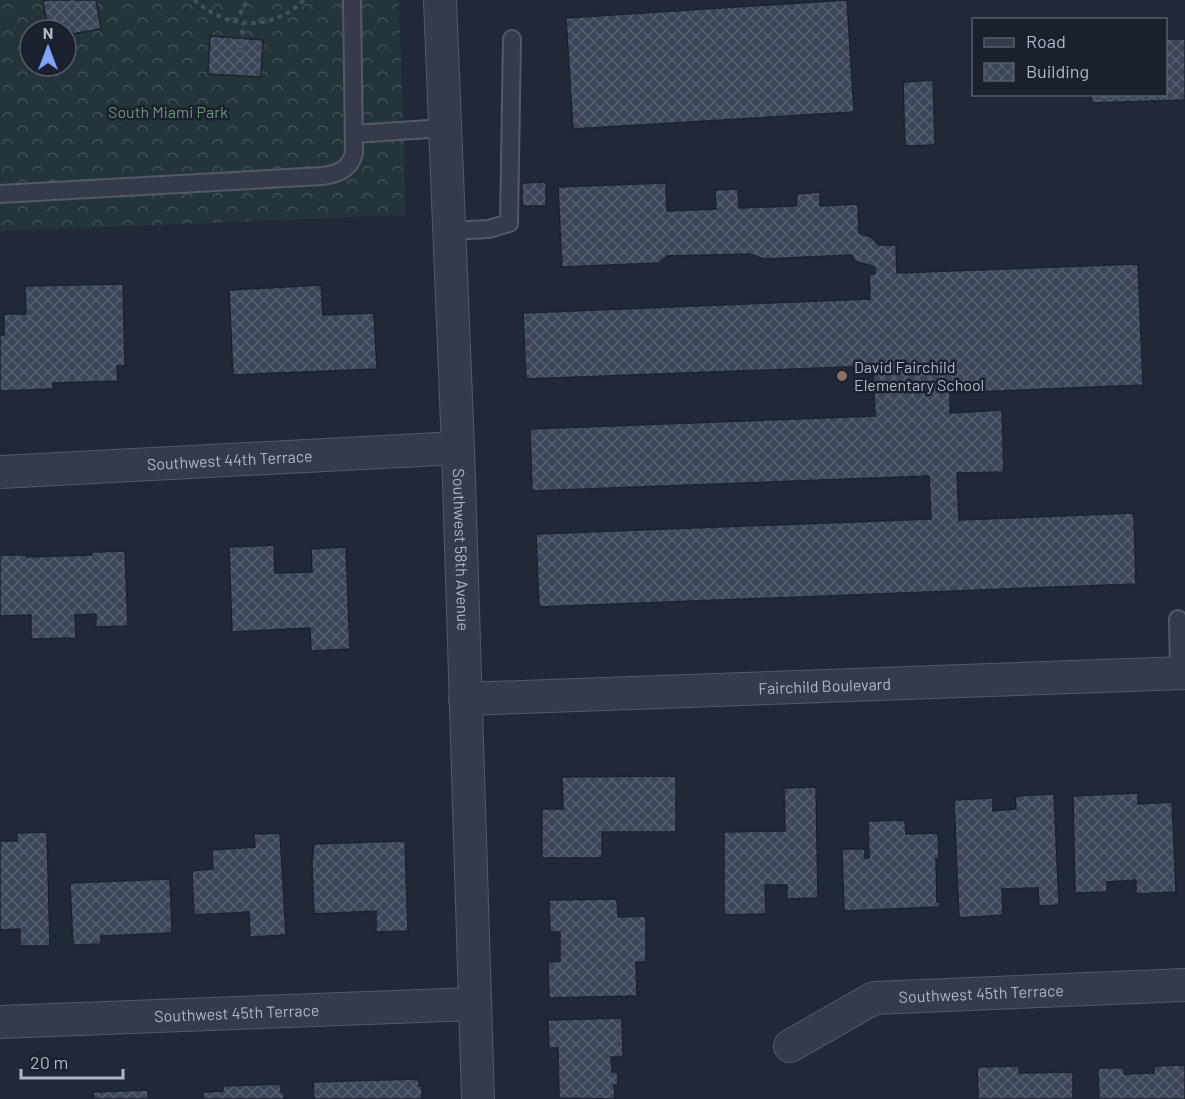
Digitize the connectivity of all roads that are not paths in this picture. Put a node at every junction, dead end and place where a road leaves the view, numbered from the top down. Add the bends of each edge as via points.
1 (352, 0) edge
2 (440, 0) edge
3 (512, 39) dead end
4 (444, 128) junction
5 (354, 134) junction
6 (0, 194) edge
7 (449, 231) junction
8 (458, 448) junction
9 (0, 472) edge
10 (1178, 619) dead end
11 (1182, 673) edge
12 (465, 699) junction
13 (1185, 985) edge
14 (474, 1004) junction
15 (0, 1022) edge
16 (790, 1046) dead end
17 (478, 1099) edge

1 - 5 lane
2 - 4 street, Southwest 58th Avenue
3 - 7 lane via 509,223 489,229
4 - 5 lane
4 - 7 street, Southwest 58th Avenue
5 - 6 lane via 352,161 333,174
7 - 8 street, Southwest 58th Avenue
8 - 9 street, Southwest 44th Terrace
8 - 12 street, Southwest 58th Avenue
10 - 11 lane
11 - 12 street, Fairchild Boulevard
12 - 14 street, Southwest 58th Avenue
13 - 16 street, Southwest 45th Terrace via 874,998
14 - 15 street, Southwest 45th Terrace
14 - 17 street, Southwest 58th Avenue

